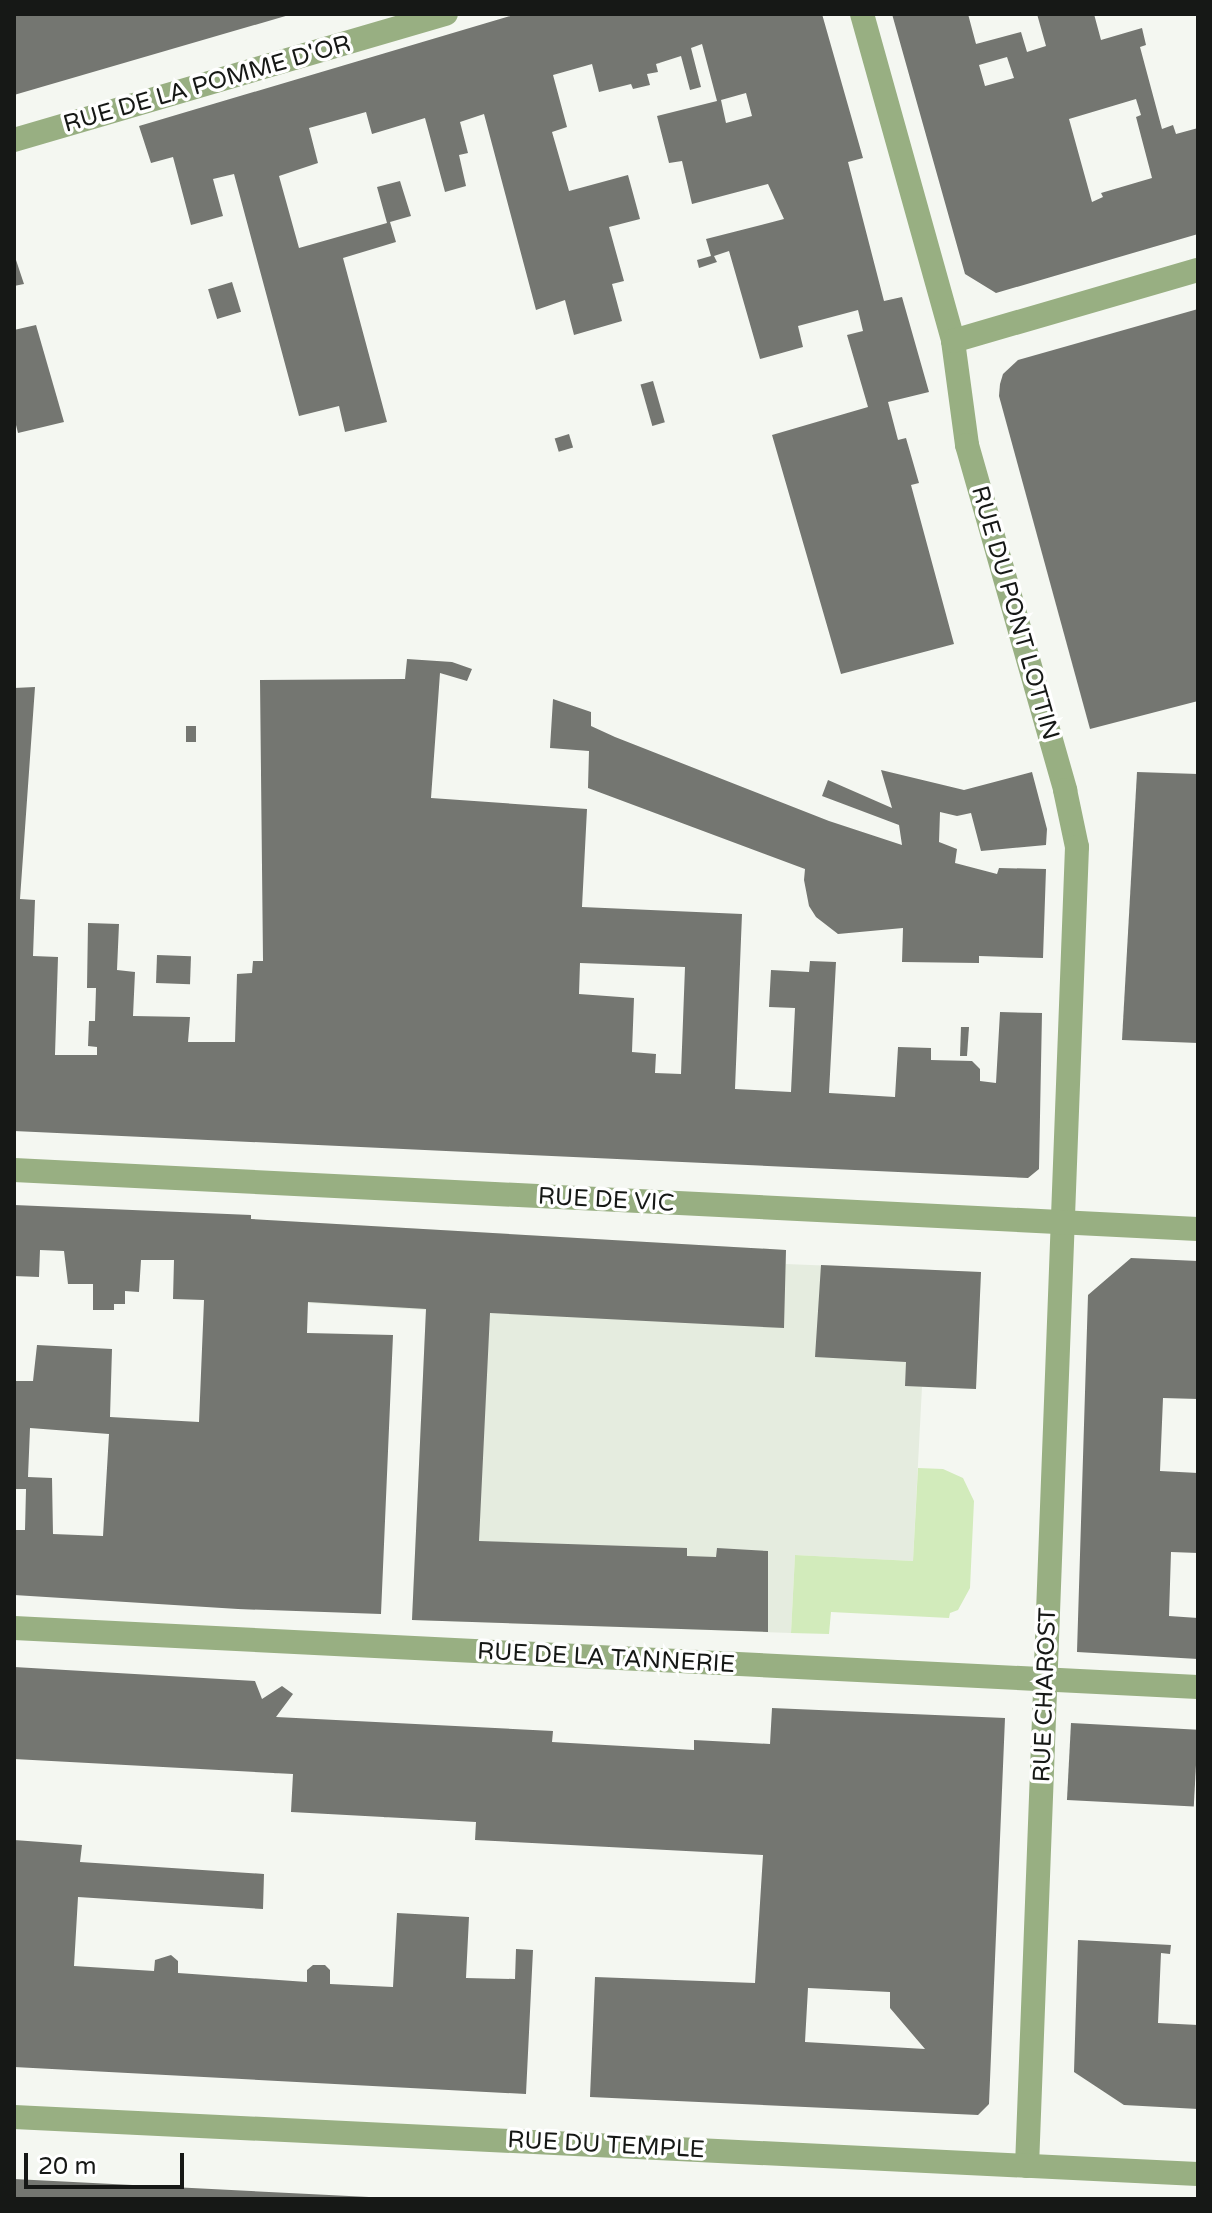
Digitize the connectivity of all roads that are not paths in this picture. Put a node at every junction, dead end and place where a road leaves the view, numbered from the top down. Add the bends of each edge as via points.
1 (446, 14) edge
2 (862, 14) edge
3 (14, 140) edge
4 (1198, 270) edge
5 (953, 341) junction
6 (14, 1170) edge
7 (1062, 1223) junction
8 (1198, 1229) edge
9 (14, 1628) edge
10 (1045, 1680) junction
11 (1198, 1687) edge
12 (14, 2117) edge
13 (1027, 2166) junction
14 (1198, 2174) edge

1 - 3 street, RUE DE LA POMME D'OR
2 - 5 street, RUE DU PONT LOTTIN
4 - 5 street
5 - 7 street, RUE DU PONT LOTTIN via 967,445 1077,847
6 - 7 street, RUE DE VIC
7 - 8 street, RUE DE VIC
7 - 10 street, RUE CHAROST
9 - 10 street, RUE DE LA TANNERIE
10 - 11 street, RUE DE LA TANNERIE
10 - 13 street, RUE CHAROST
12 - 13 street, RUE DU TEMPLE
13 - 14 street, RUE DU TEMPLE

